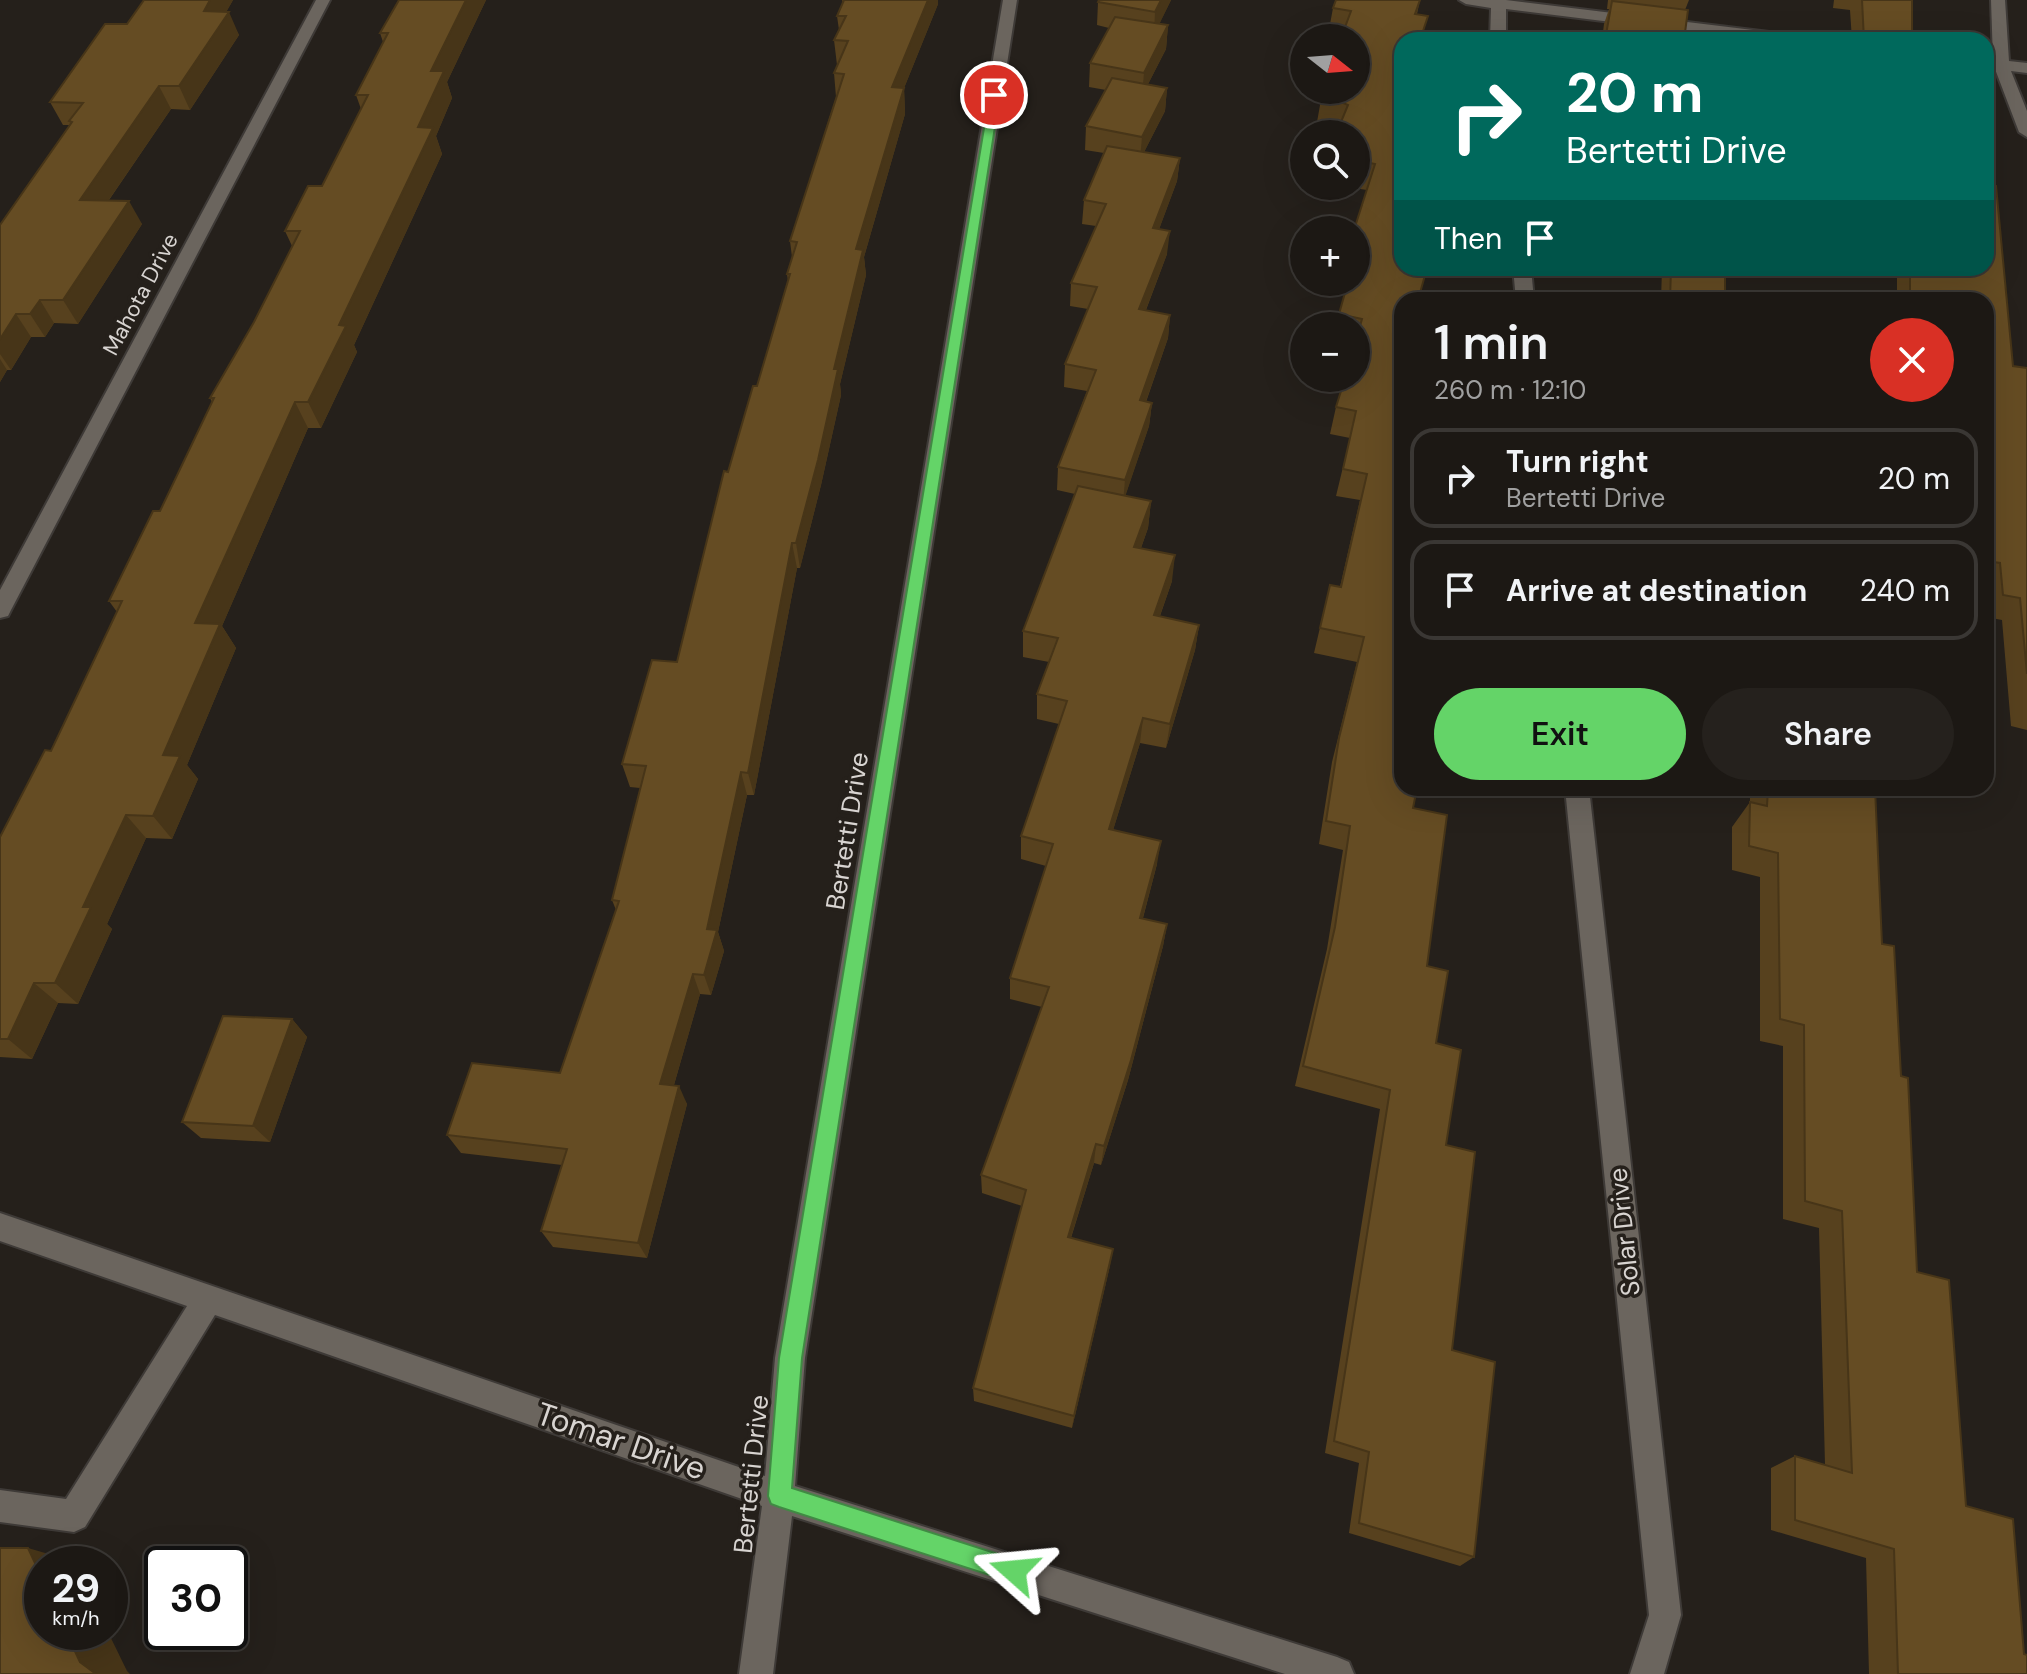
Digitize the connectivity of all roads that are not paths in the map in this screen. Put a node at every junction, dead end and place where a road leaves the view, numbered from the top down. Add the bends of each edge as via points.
1 (323, 0) edge
2 (1010, 0) edge
3 (1466, 0) edge
4 (1998, 0) edge
5 (1498, 2) edge
6 (1498, 32) edge
7 (1732, 32) edge
8 (1994, 51) edge
9 (1994, 64) edge
10 (1994, 66) edge
11 (2027, 68) edge
12 (2027, 132) edge
13 (0, 610) edge
14 (1578, 796) edge
15 (0, 1227) edge
16 (208, 1299) junction
17 (779, 1496) junction
18 (0, 1506) edge
19 (756, 1674) edge
20 (1337, 1674) edge
21 (1647, 1674) edge

1 - 13 street, Mahota Drive
2 - 17 street, Bertetti Drive via 790,1358
3 - 5 street
4 - 8 street
5 - 6 street
5 - 7 street
9 - 11 street
10 - 12 street
14 - 21 street, Solar Drive via 1665,1615
15 - 16 street, Tomar Drive
16 - 17 street, Tomar Drive
16 - 18 street via 74,1516
17 - 19 street, Bertetti Drive
17 - 20 street, Tomar Drive

